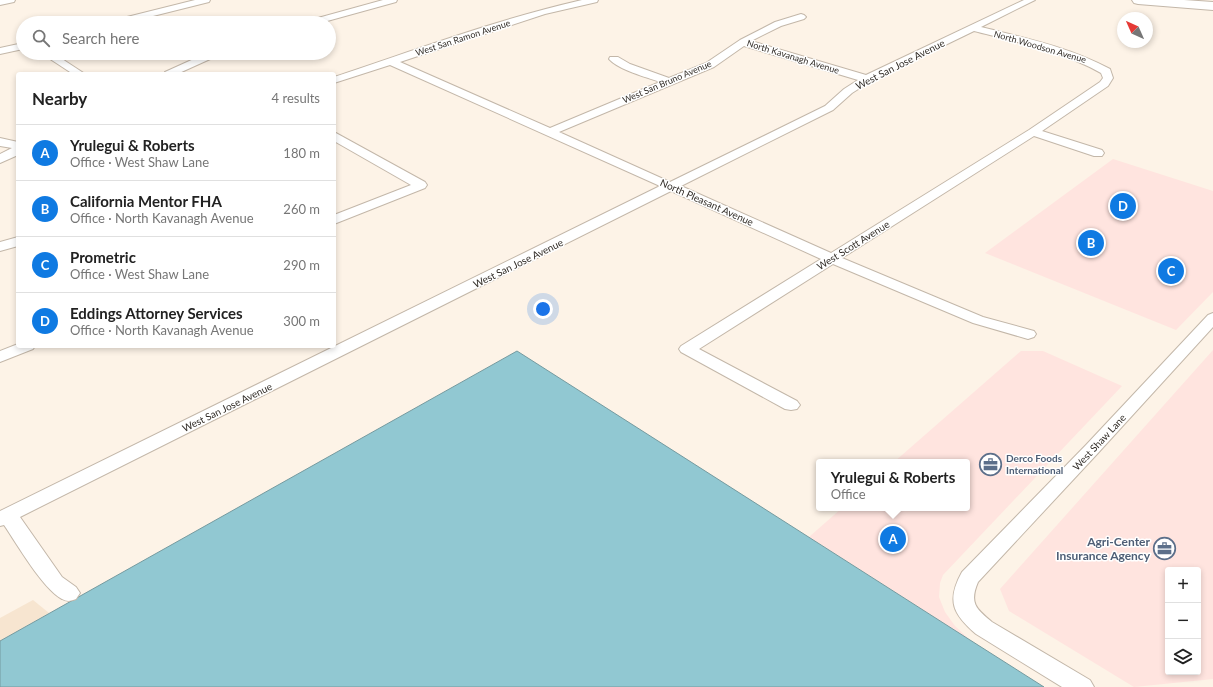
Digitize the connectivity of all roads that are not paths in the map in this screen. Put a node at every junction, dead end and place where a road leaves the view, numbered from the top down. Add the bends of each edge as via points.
1 (11, 0) edge
2 (176, 0) edge
3 (206, 0) edge
4 (393, 0) edge
5 (594, 0) edge
6 (1031, 0) edge
7 (1138, 0) edge
8 (0, 2) edge
9 (187, 5) junction
10 (1213, 6) edge
11 (142, 16) edge
12 (335, 16) edge
13 (802, 17) dead end
14 (972, 28) junction
15 (743, 42) junction
16 (16, 48) edge
17 (0, 51) edge
18 (614, 59) dead end
19 (57, 60) edge
20 (200, 60) edge
21 (390, 61) junction
22 (1106, 71) joint
23 (77, 72) edge
24 (173, 72) edge
25 (336, 79) edge
26 (867, 80) junction
27 (669, 82) junction
28 (550, 132) junction
29 (1033, 132) junction
30 (336, 137) edge
31 (0, 142) edge
32 (16, 146) edge
33 (16, 151) edge
34 (1098, 153) dead end
35 (0, 159) edge
36 (672, 187) junction
37 (336, 219) edge
38 (16, 242) edge
39 (0, 247) edge
40 (831, 258) junction
41 (1213, 318) edge
42 (1028, 334) dead end
43 (22, 348) edge
44 (0, 357) edge
45 (791, 405) dead end
46 (4, 517) edge
47 (69, 593) dead end
48 (1082, 687) edge

1 - 8 street
2 - 9 street
3 - 9 street
4 - 12 street
5 - 21 street, West San Ramon Avenue via 542,12
6 - 14 street, West San Jose Avenue
7 - 10 street
9 - 11 street
13 - 15 street, West San Bruno Avenue via 778,24
14 - 22 street, North Woodson Avenue via 1073,55 1090,61
14 - 26 street, West San Jose Avenue
15 - 26 street, North Kavanagh Avenue
15 - 27 street, West San Bruno Avenue via 710,65
16 - 17 street
18 - 27 street
19 - 23 street
20 - 24 street
21 - 25 street, West San Ramon Avenue
21 - 28 street, North Pleasant Avenue
22 - 29 street, West Scott Avenue via 1108,78 1104,84
26 - 36 street, West San Jose Avenue via 848,91 829,108
27 - 28 street, West San Bruno Avenue
28 - 36 street, North Pleasant Avenue
29 - 34 street
29 - 40 street, West Scott Avenue
30 - 37 street via 421,185
31 - 32 street
33 - 35 street
36 - 40 street, North Pleasant Avenue
36 - 46 street, West San Jose Avenue
38 - 39 street
40 - 42 street, North Pleasant Avenue via 978,320
40 - 45 street, West Scott Avenue via 687,349
41 - 48 street, West Shaw Lane via 969,578 963,592 963,605 971,617 984,628
43 - 44 street
46 - 47 street via 55,583

